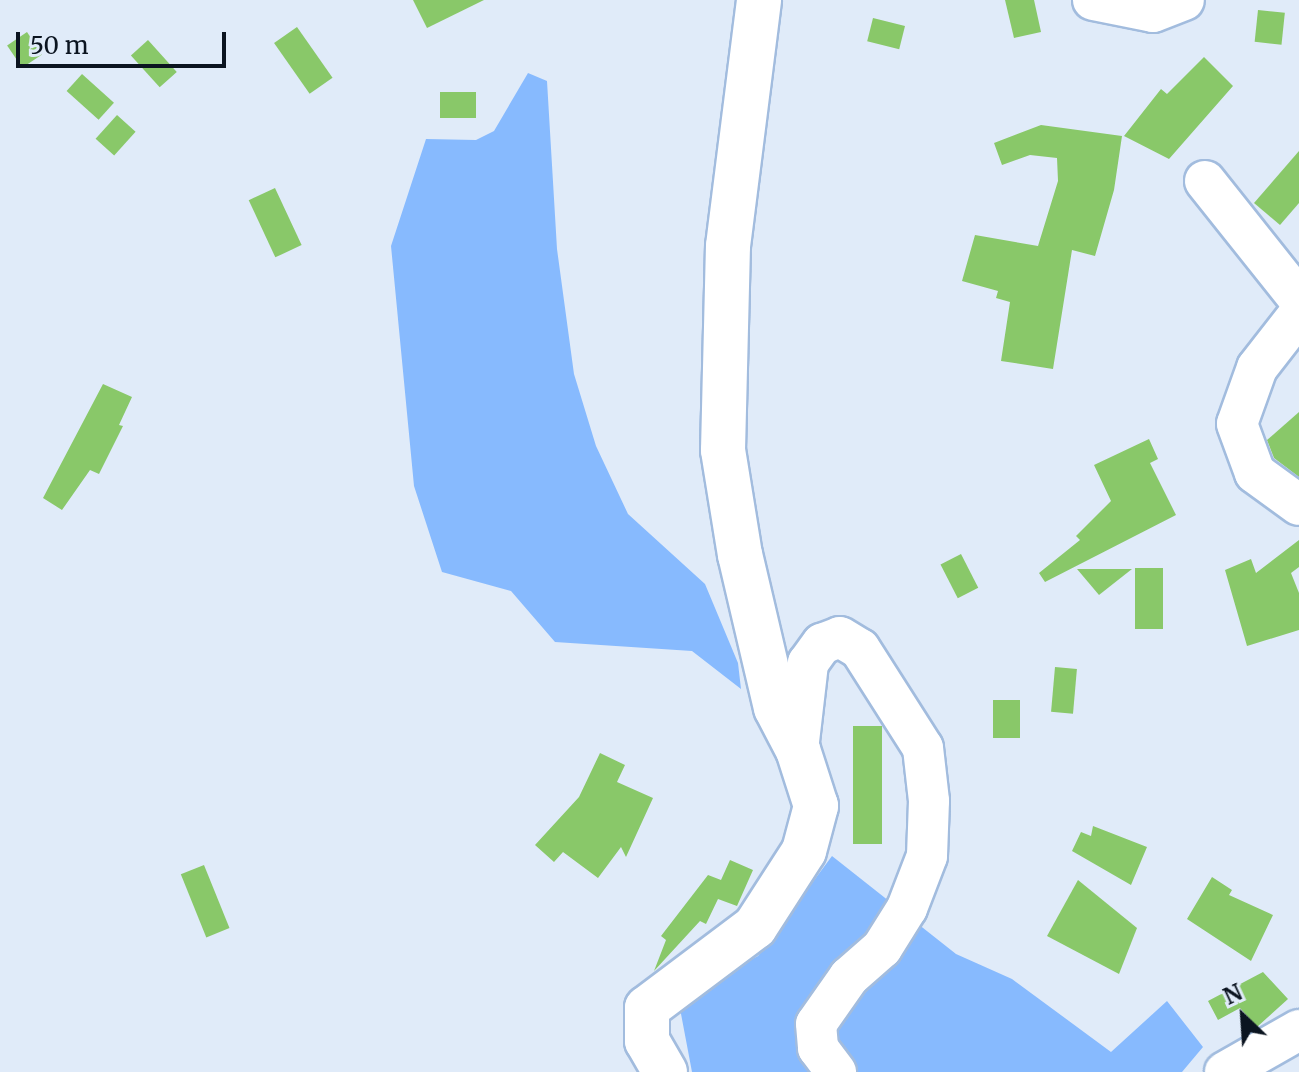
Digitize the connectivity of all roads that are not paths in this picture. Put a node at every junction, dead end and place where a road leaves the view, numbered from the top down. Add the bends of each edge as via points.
1 (759, 0) edge
2 (1093, 0) edge
3 (1184, 0) edge
4 (1205, 181) dead end
5 (1299, 299) edge
6 (1299, 314) edge
7 (1299, 505) edge
8 (798, 750) junction
9 (1299, 1030) edge
10 (665, 1072) edge
11 (836, 1072) edge
12 (1225, 1072) edge

1 - 8 main road via 728,246 723,450 740,555 776,708
2 - 3 street via 1153,12
4 - 5 street
6 - 7 street via 1257,368 1237,424 1255,473
8 - 10 main road via 816,806 804,851 755,927 647,1008 647,1041
8 - 11 street via 808,663 822,644 840,637 860,649 923,748 929,801 927,856 907,908 882,948 849,977 816,1024 818,1048
9 - 12 street

